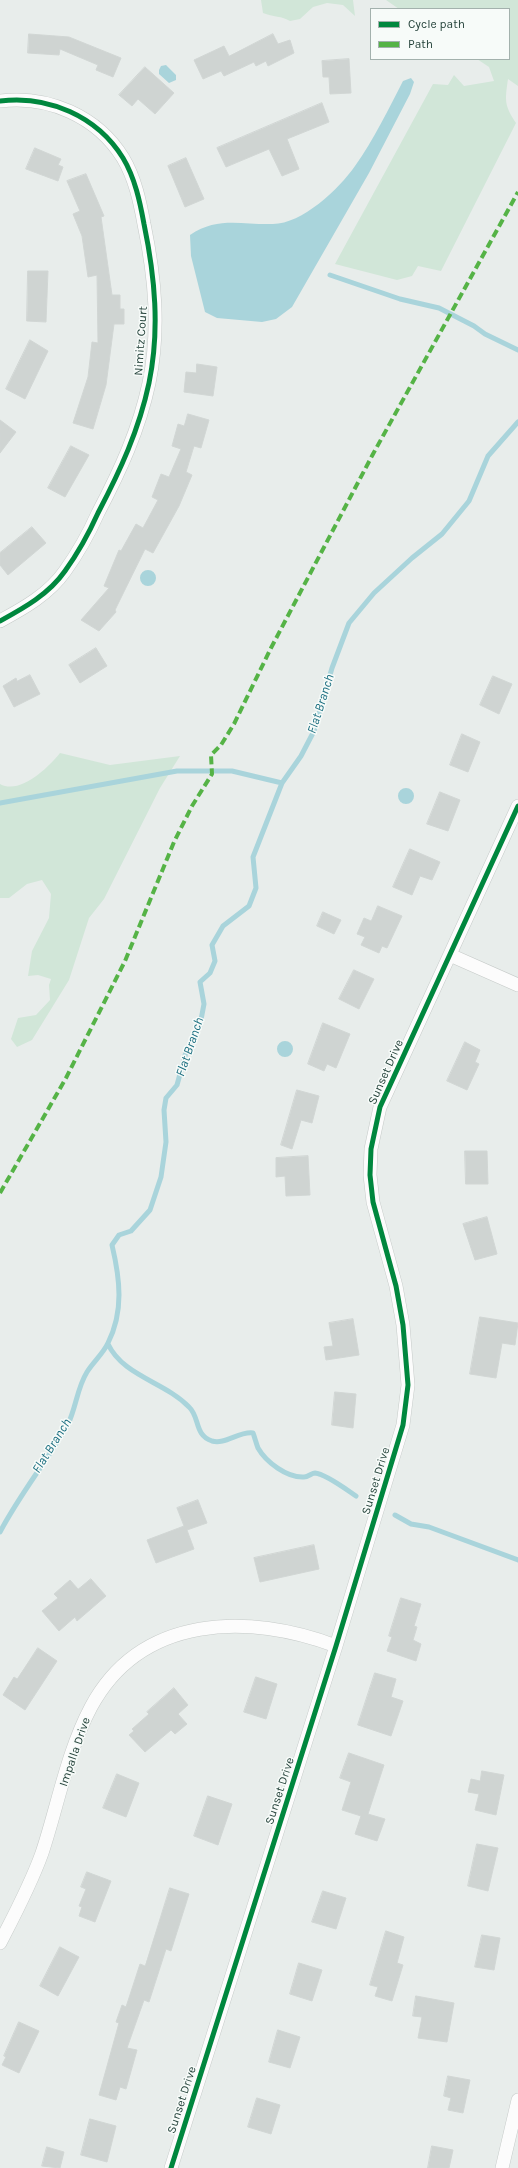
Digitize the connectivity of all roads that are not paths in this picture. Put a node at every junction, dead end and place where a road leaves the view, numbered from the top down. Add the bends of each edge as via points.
1 (0, 101) edge
2 (0, 621) edge
3 (518, 806) edge
4 (450, 955) junction
5 (518, 985) edge
6 (336, 1646) junction
7 (0, 1943) edge
8 (518, 2100) edge
9 (171, 2168) edge
10 (502, 2168) edge

1 - 2 street, Nimitz Court via 28,100 65,108 101,132 122,157 139,197 149,246 153,268 155,321 149,383 137,429 122,467 65,572 38,599
3 - 4 street, Sunset Drive
4 - 5 street
4 - 6 street, Sunset Drive via 380,1107 371,1149 370,1175 374,1202 396,1286 403,1325 408,1385 406,1411 397,1449
6 - 7 street, Impalla Drive via 287,1631 254,1626 220,1626 176,1634 140,1652 124,1665 102,1689 80,1729 41,1853 25,1894
6 - 9 street, Sunset Drive
8 - 10 street

